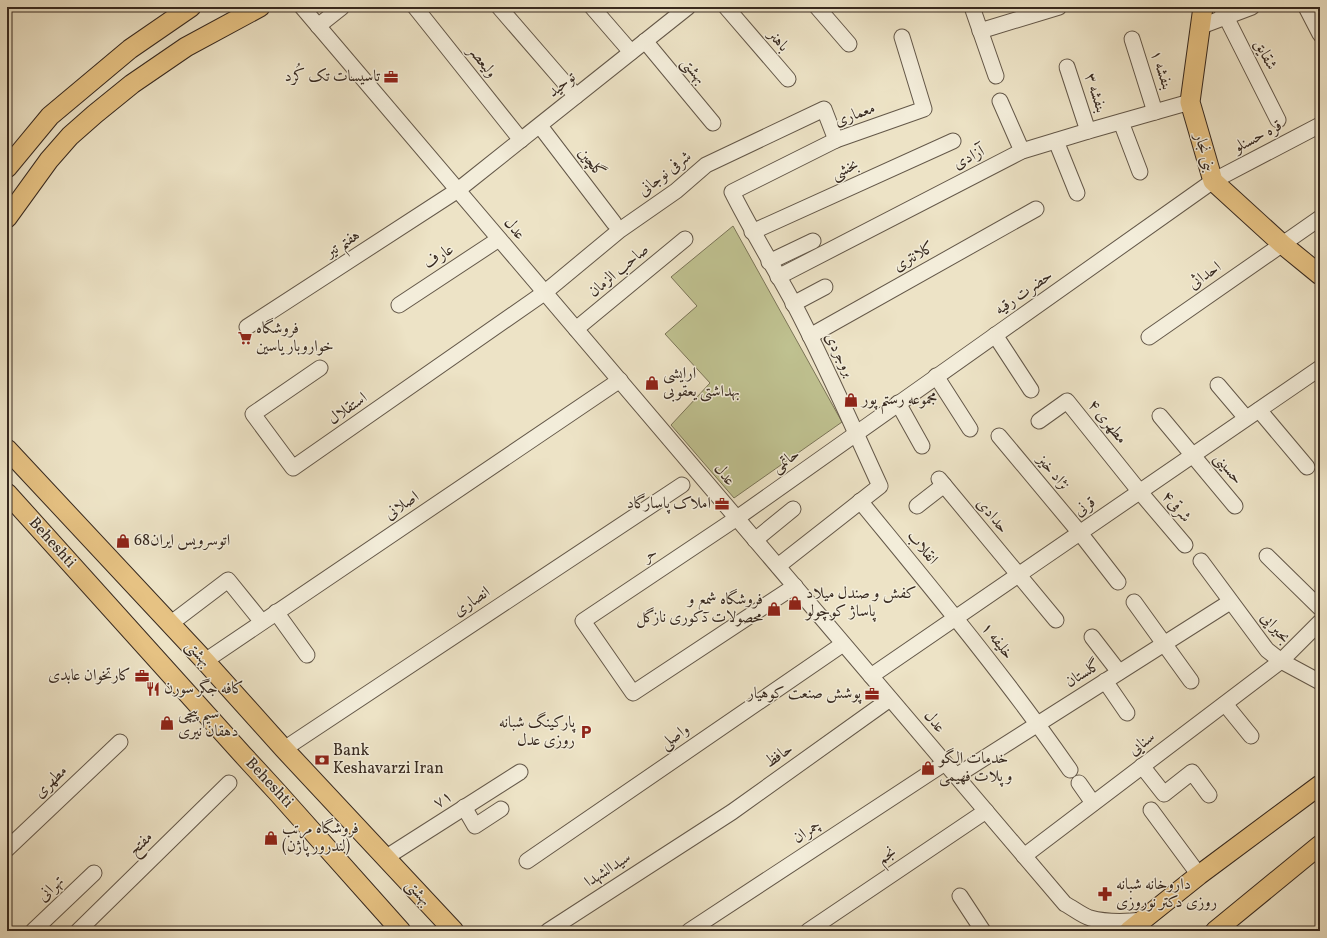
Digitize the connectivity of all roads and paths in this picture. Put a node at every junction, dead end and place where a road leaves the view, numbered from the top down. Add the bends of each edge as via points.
1 (191, 7) edge
2 (260, 7) edge
3 (302, 7) edge
4 (342, 7) edge
5 (415, 7) edge
6 (499, 7) edge
7 (592, 7) edge
8 (688, 7) edge
9 (726, 7) edge
10 (817, 7) edge
11 (972, 7) edge
12 (1059, 7) edge
13 (1203, 7) edge
14 (1252, 7) edge
15 (1306, 7) edge
16 (1223, 12) edge
17 (318, 26) junction
18 (1200, 27) junction
19 (980, 31) junction
20 (1320, 34) edge
21 (902, 37) dead end
22 (1132, 39) dead end
23 (645, 41) junction
24 (849, 44) dead end
25 (631, 52) junction
26 (1067, 68) dead end
27 (996, 76) dead end
28 (788, 79) dead end
29 (576, 96) junction
30 (1000, 101) dead end
31 (1190, 102) junction
32 (1155, 112) junction
33 (1278, 120) dead end
34 (1121, 122) junction
35 (713, 123) dead end
36 (1320, 125) edge
37 (540, 126) junction
38 (1088, 131) junction
39 (521, 140) junction
40 (836, 140) junction
41 (953, 141) dead end
42 (1056, 141) junction
43 (1022, 151) junction
44 (7, 168) edge
45 (1140, 172) dead end
46 (1213, 181) junction
47 (458, 190) junction
48 (732, 192) joint
49 (1077, 193) dead end
50 (1036, 209) dead end
51 (7, 218) edge
52 (1320, 218) edge
53 (614, 222) dead end
54 (752, 232) junction
55 (499, 239) junction
56 (685, 240) dead end
57 (813, 241) dead end
58 (1282, 244) junction
59 (769, 262) junction
60 (1320, 276) edge
61 (778, 277) junction
62 (825, 287) dead end
63 (544, 293) junction
64 (793, 304) junction
65 (399, 305) dead end
66 (247, 327) dead end
67 (576, 329) junction
68 (995, 335) junction
69 (810, 336) junction
70 (1149, 337) dead end
71 (320, 368) dead end
72 (1320, 368) edge
73 (936, 376) junction
74 (620, 380) junction
75 (1218, 385) dead end
76 (1031, 390) dead end
77 (898, 403) junction
78 (1259, 410) junction
79 (1160, 416) dead end
80 (1246, 418) junction
81 (1039, 421) dead end
82 (970, 429) dead end
83 (856, 433) junction
84 (999, 436) dead end
85 (922, 446) dead end
86 (7, 448) edge
87 (1193, 455) junction
88 (1307, 467) dead end
89 (682, 485) dead end
90 (1140, 492) junction
91 (7, 493) edge
92 (860, 501) junction
93 (917, 506) dead end
94 (1235, 506) dead end
95 (793, 509) dead end
96 (736, 518) junction
97 (1080, 533) junction
98 (755, 540) junction
99 (1185, 545) dead end
100 (1267, 556) dead end
101 (1200, 561) dead end
102 (778, 566) junction
103 (1019, 575) junction
104 (1118, 582) dead end
105 (795, 586) junction
106 (1134, 602) dead end
107 (1230, 602) junction
108 (1320, 608) edge
109 (276, 612) junction
110 (956, 618) junction
111 (1056, 620) dead end
112 (262, 622) junction
113 (1320, 622) edge
114 (170, 624) junction
115 (1092, 637) dead end
116 (843, 644) junction
117 (1164, 644) junction
118 (307, 655) dead end
119 (205, 661) junction
120 (1281, 661) junction
121 (1119, 672) junction
122 (871, 676) junction
123 (1105, 681) junction
124 (1191, 681) dead end
125 (1320, 682) edge
126 (890, 699) junction
127 (1225, 704) junction
128 (1127, 714) dead end
129 (1038, 724) junction
130 (1251, 736) dead end
131 (120, 742) dead end
132 (284, 749) junction
133 (945, 763) junction
134 (1142, 766) junction
135 (1070, 770) dead end
136 (520, 772) dead end
137 (956, 776) junction
138 (229, 783) dead end
139 (1079, 783) dead end
140 (1320, 785) edge
141 (1209, 795) dead end
142 (1093, 803) junction
143 (464, 807) junction
144 (501, 809) dead end
145 (1151, 810) dead end
146 (986, 811) junction
147 (688, 840) joint
148 (1320, 845) edge
149 (7, 849) edge
150 (1024, 856) junction
151 (385, 858) junction
152 (527, 861) dead end
153 (94, 873) dead end
154 (1199, 875) junction
155 (960, 896) dead end
156 (1137, 926) edge
157 (401, 930) edge
158 (33, 931) edge
159 (78, 931) edge
160 (454, 931) edge
161 (548, 931) edge
162 (689, 931) edge
163 (808, 931) edge
164 (983, 931) edge
165 (1215, 931) edge

1 - 44 main road via 130,49 50,116
2 - 51 main road via 186,47 132,84 95,114 70,136 49,160
3 - 17 street, عدل
4 - 17 street
5 - 39 street, ولیعصر
6 - 29 street
7 - 25 street
8 - 23 street, توحید
9 - 28 street, باهنر
10 - 24 street
11 - 19 street
12 - 19 street
13 - 18 main road, بنی نجار
14 - 16 street
15 - 20 street
16 - 18 street
16 - 33 street, شقایق
17 - 47 street, عدل
18 - 31 main road, بنی نجار
19 - 27 street
21 - 40 street, معماری via 924,109
22 - 32 street, بنفشه ۱
23 - 25 street, توحید
23 - 35 street, بهشتی
25 - 29 street, توحید
26 - 38 street, بنفشه ۳
29 - 37 street, توحید
30 - 43 street
31 - 32 street, آزادی
31 - 46 main road, بنی نجار
32 - 34 street, آزادی
34 - 38 street, آزادی
34 - 45 street
36 - 46 street, قره حسنلو
37 - 39 street, توحید
37 - 53 street, گلچین
38 - 42 street, آزادی
39 - 47 street, توحید
40 - 48 street, معماری
40 - 63 street, شرفی نوجانی via 824,109 706,165 676,191 620,230
41 - 54 street, بخشی
42 - 43 street, آزادی
42 - 49 street
43 - 61 street, آزادی
46 - 58 main road, بنی نجار
46 - 68 street, حضرت رقیه
47 - 55 street, عدل
47 - 66 street, هفتم تیر
48 - 54 street, بروجردی
50 - 69 street, کلانتری
52 - 58 street, احداثی
54 - 59 street, بروجردی
55 - 63 street, عدل
55 - 65 street, عارف
56 - 67 street, صاحب الزمان
57 - 59 street
58 - 60 main road, بنی نجار
58 - 70 street, احداثی
59 - 61 street, بروجردی
61 - 64 street, بروجردی
62 - 64 street
63 - 67 street, عدل
63 - 71 street, استقلال via 293,468 253,414
64 - 69 street, بروجردی
67 - 74 street, عدل
68 - 73 street, حضرت رقیه
68 - 76 street
69 - 83 street, بروجردی
72 - 78 street, قرنی
73 - 77 street, حضرت رقیه
73 - 82 street
74 - 96 street, عدل
74 - 109 street, اصلانی
75 - 80 street
77 - 83 street, حضرت رقیه
77 - 85 street
78 - 80 street, قرنی
78 - 88 street
79 - 87 street, حسینی
80 - 87 street, قرنی
81 - 90 street, مطهری ۴ via 1067,401
83 - 92 street, بروجردی via 880,486
83 - 96 street, حاتمی
84 - 97 street, نژاد خیز
86 - 114 main road, بهشتى
87 - 90 street, قرنی
87 - 94 street, حسینی
89 - 132 street, انصاری
90 - 97 street, قرنی
90 - 99 street, ۴شرقی
91 - 157 main road, Beheshti
92 - 102 street, بروجردی
92 - 110 street, انقلاب
93 - 103 street, حدادی via 941,482
95 - 98 street
96 - 98 street, عدل
96 - 105 street, حر via 583,622 633,693
97 - 103 street, قرنی
97 - 104 street, نژاد خیز
98 - 102 street, عدل
100 - 108 street
101 - 107 street, بحیرایی
102 - 105 street, عدل
103 - 110 street, قرنی
103 - 111 street, حدادی
105 - 116 street, عدل
106 - 117 street
107 - 117 street, گلستان
107 - 120 street, بحیرایی via 1267,650
109 - 112 street, اصلانی
109 - 118 street
110 - 122 street, قرنی
110 - 129 street, خلیفه ۱
112 - 114 street via 228,580
112 - 119 street, اصلانی
113 - 120 street, سنایی
114 - 119 main road, بهشتى
115 - 121 street
116 - 122 street, عدل
116 - 152 street, واصلی
117 - 121 street, گلستان
117 - 124 street
119 - 132 main road, بهشتى
120 - 125 street, بحیرایی
120 - 127 street, سنایی
121 - 123 street, گلستان
122 - 126 street, عدل
123 - 128 street
123 - 129 street, گلستان
126 - 133 street, عدل
126 - 147 street, حافظ via 732,812
127 - 130 street
127 - 134 street, سنایی
129 - 135 street, خلیفه ۱
129 - 137 street, گلستان
131 - 149 street, مطهری
132 - 151 main road, بهشتى
133 - 137 street, عدل
133 - 162 street, چمران
134 - 141 street via 1164,794 1192,772
134 - 142 street, سنایی
136 - 143 street, ۷۱
137 - 146 street, عدل
138 - 159 street, مفتح
139 - 142 street
140 - 154 main road
142 - 150 street, سنایی
143 - 144 street via 475,826
143 - 151 street, ۷۱
145 - 154 street
146 - 150 street, عدل
146 - 163 street, نجم
147 - 161 street, سیدالشهدا
148 - 165 main road
150 - 156 street, عدل via 1065,904 1089,917
151 - 160 main road, بهشتى
153 - 158 street, تهرانی
154 - 156 main road
155 - 164 street

